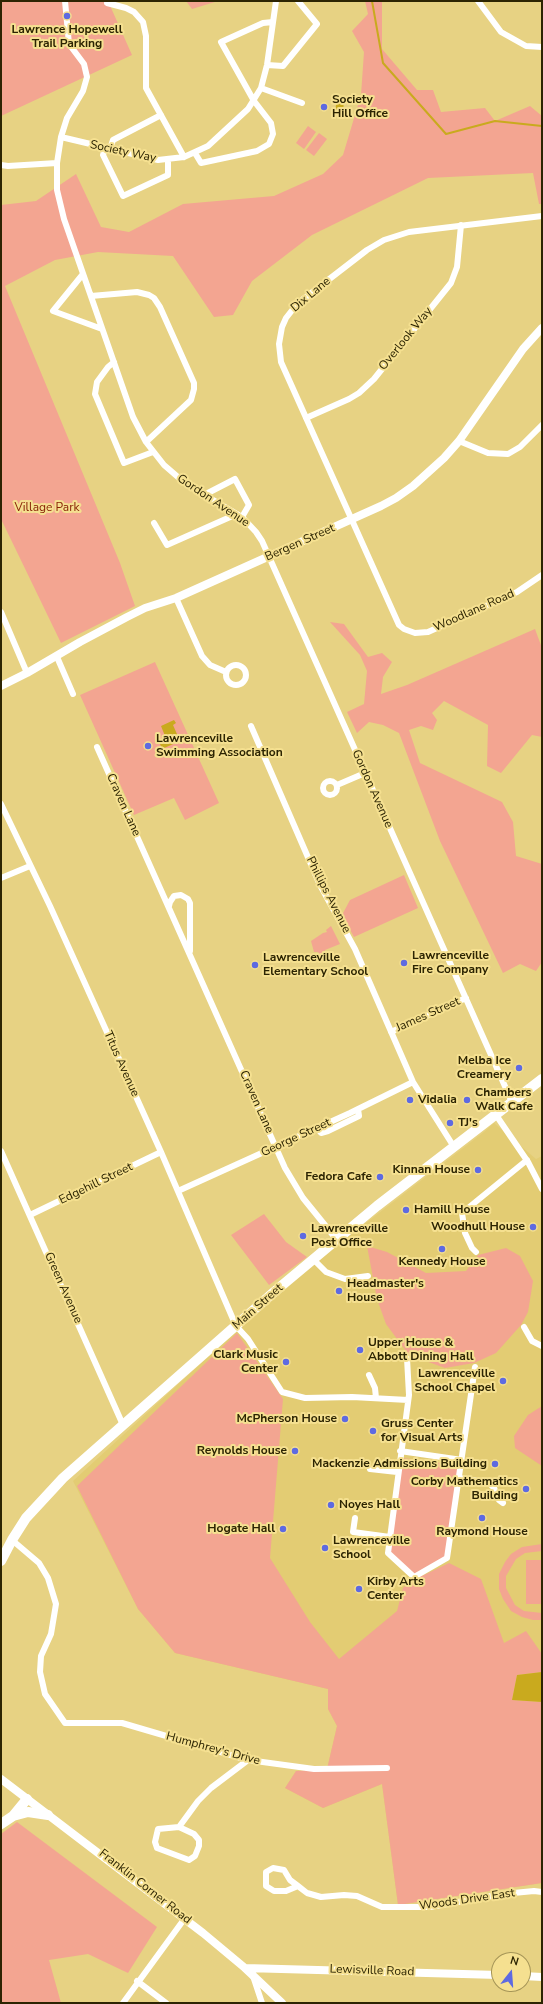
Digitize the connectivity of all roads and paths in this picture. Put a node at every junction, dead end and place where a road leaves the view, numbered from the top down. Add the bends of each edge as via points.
1 (66, 1) edge
2 (276, 1) edge
3 (298, 1) edge
4 (478, 1) edge
5 (107, 3) dead end
6 (273, 22) junction
7 (542, 47) edge
8 (266, 65) junction
9 (261, 88) junction
10 (254, 101) junction
11 (302, 103) dead end
12 (161, 115) junction
13 (61, 137) junction
14 (108, 149) junction
15 (195, 153) junction
16 (184, 157) junction
17 (168, 160) junction
18 (57, 163) junction
19 (1, 165) edge
20 (542, 216) edge
21 (461, 225) junction
22 (83, 274) junction
23 (91, 296) junction
24 (542, 328) edge
25 (102, 329) junction
26 (114, 362) junction
27 (306, 418) junction
28 (542, 425) edge
29 (459, 441) junction
30 (146, 442) junction
31 (153, 452) junction
32 (204, 495) junction
33 (239, 516) junction
34 (351, 520) junction
35 (154, 523) dead end
36 (270, 556) junction
37 (542, 575) edge
38 (176, 598) junction
39 (1, 612) edge
40 (56, 657) junction
41 (226, 672) dead end
42 (27, 673) junction
43 (1, 686) edge
44 (73, 694) dead end
45 (251, 726) dead end
46 (97, 747) dead end
47 (366, 773) junction
48 (337, 785) dead end
49 (1, 804) edge
50 (30, 866) junction
51 (1, 878) edge
52 (169, 906) junction
53 (190, 954) junction
54 (466, 998) junction
55 (391, 1032) junction
56 (542, 1079) edge
57 (413, 1082) junction
58 (512, 1102) junction
59 (496, 1115) junction
60 (276, 1147) junction
61 (454, 1147) junction
62 (1, 1151) edge
63 (161, 1152) junction
64 (527, 1160) junction
65 (542, 1189) edge
66 (178, 1191) junction
67 (30, 1216) junction
68 (337, 1240) junction
69 (476, 1252) dead end
70 (314, 1260) junction
71 (368, 1276) dead end
72 (236, 1326) junction
73 (524, 1327) dead end
74 (542, 1346) edge
75 (407, 1358) dead end
76 (475, 1367) dead end
77 (369, 1375) dead end
78 (376, 1398) junction
79 (408, 1400) junction
80 (123, 1425) junction
81 (400, 1451) junction
82 (462, 1460) junction
83 (370, 1469) dead end
84 (397, 1472) junction
85 (460, 1478) junction
86 (503, 1503) dead end
87 (355, 1518) dead end
88 (390, 1537) junction
89 (12, 1540) junction
90 (1, 1561) edge
91 (248, 1760) junction
92 (387, 1768) dead end
93 (1, 1779) edge
94 (27, 1799) junction
95 (48, 1815) junction
96 (13, 1816) junction
97 (1, 1824) edge
98 (179, 1827) junction
99 (298, 1886) junction
100 (542, 1892) edge
101 (185, 1918) junction
102 (245, 1968) junction
103 (253, 1975) junction
104 (491, 1975) edge
105 (531, 1976) edge
106 (542, 1977) edge
107 (137, 1981) junction
108 (122, 2003) edge
109 (166, 2003) edge
110 (262, 2003) edge
111 (282, 2003) edge

1 - 13 street, Gordon Avenue via 69,44 84,64 87,77 83,91 67,118
2 - 6 street, Society Way
3 - 8 street via 317,24 282,66
4 - 7 street via 501,32 526,46
5 - 12 street via 134,12 143,22 146,36 146,88
6 - 8 street, Society Way
6 - 10 street via 263,23 221,42
8 - 9 street, Society Way
9 - 10 street, Society Way
9 - 11 street
10 - 15 street, Society Way via 227,130
10 - 15 street via 271,123 272,139 265,148 201,163
12 - 14 street via 113,140
12 - 16 street
13 - 14 street, Society Way
13 - 18 street, Gordon Avenue
14 - 17 street, Society Way via 148,159
14 - 17 street via 103,155 123,196 168,175
15 - 16 street, Society Way
16 - 17 street, Society Way
18 - 19 street
18 - 22 street, Gordon Avenue via 60,205
20 - 21 street, Dix Lane
21 - 27 street, Overlook Way via 457,267 451,283 374,379 349,399
21 - 27 street, Dix Lane via 409,232 384,240 367,250 291,310 282,326 279,352
22 - 23 street, Gordon Avenue
22 - 25 street via 53,311
23 - 25 street, Gordon Avenue
23 - 30 street via 137,292 154,298 194,383 191,400
24 - 29 street, Bergen Street via 523,349
25 - 26 street, Gordon Avenue
26 - 30 street, Gordon Avenue via 133,417
26 - 31 street via 97,382 96,394 124,463
27 - 34 street, Dix Lane
28 - 29 street via 520,447 508,454 488,453
29 - 34 street, Bergen Street via 413,486 381,506
30 - 31 street, Gordon Avenue
31 - 32 street, Gordon Avenue via 174,474
32 - 33 street, Gordon Avenue
32 - 33 street via 236,479 249,505
33 - 35 street via 167,545
33 - 36 street, Gordon Avenue via 256,532
34 - 36 street, Bergen Street
34 - 37 street, Woodlane Road via 396,620 409,632 428,632 517,592
36 - 38 street, Bergen Street
36 - 47 street, Gordon Avenue
38 - 40 street, Bergen Street via 145,608
38 - 41 street via 202,656 210,665
39 - 42 street
40 - 42 street, Bergen Street
40 - 44 street
42 - 43 street, Bergen Street
45 - 55 street, Phillips Avenue via 320,885 356,949
46 - 52 street, Craven Lane
47 - 48 street
47 - 54 street, Gordon Avenue
49 - 50 street, Titus Avenue
50 - 51 street
50 - 63 street, Titus Avenue
52 - 53 street, Craven Lane
52 - 53 street, Craven Lane via 171,899 178,895 185,896 190,903
53 - 60 street, Craven Lane
54 - 55 street, James Street
54 - 58 street, Gordon Avenue
55 - 57 street, Phillips Avenue
56 - 58 highway, Main Street
57 - 60 street, George Street
57 - 61 street, Phillips Avenue
58 - 59 highway, Main Street
59 - 61 highway, Main Street
59 - 64 street
60 - 66 street, George Street
60 - 68 street, Craven Lane via 302,1196
61 - 68 highway, Main Street
62 - 67 street, Green Avenue
63 - 66 street, Titus Avenue
63 - 67 street, Edgehill Street
64 - 65 street
64 - 69 street via 462,1213 465,1233
66 - 72 street, Titus Avenue
67 - 80 street, Green Avenue
68 - 70 highway, Main Street
70 - 71 street via 326,1272 345,1280
70 - 72 highway, Main Street
72 - 78 street, Titus Avenue via 248,1338 282,1392 305,1398
72 - 80 highway, Main Street
73 - 74 street via 532,1341
75 - 79 street
76 - 82 street
77 - 78 street
78 - 79 street, Titus Avenue
79 - 81 street
80 - 89 highway, Main Street via 48,1494 26,1518
81 - 82 street
81 - 84 street
82 - 85 street
83 - 84 street
84 - 88 street
85 - 86 street via 489,1483
85 - 88 street via 447,1558 414,1577 388,1552
87 - 88 street via 353,1532
89 - 90 highway, Main Street
89 - 91 street, Humphrey's Drive via 39,1563 48,1578 56,1604 50,1634 41,1656 40,1672 45,1694 65,1723 122,1723
91 - 92 street, Humphrey's Drive via 314,1769
91 - 98 street via 211,1788
93 - 94 street, Franklin Corner Road
94 - 95 street, Franklin Corner Road
94 - 96 highway
95 - 96 highway via 28,1812
95 - 101 street, Franklin Corner Road
96 - 97 highway
98 - 98 street via 158,1829 156,1848 189,1860 195,1856 200,1846 199,1840 194,1834
99 - 99 street, Woods Drive East via 290,1880 284,1870 273,1868 266,1872 266,1886 274,1891 286,1891
99 - 100 street, Woods Drive East via 307,1893 321,1897 357,1896 382,1907 392,1908 430,1907 503,1894
101 - 102 street, Franklin Corner Road
101 - 107 street
102 - 103 street, Franklin Corner Road
102 - 104 street, Lewisville Road
103 - 110 street
103 - 111 street, Franklin Corner Road
105 - 106 street
107 - 108 street
107 - 109 street

